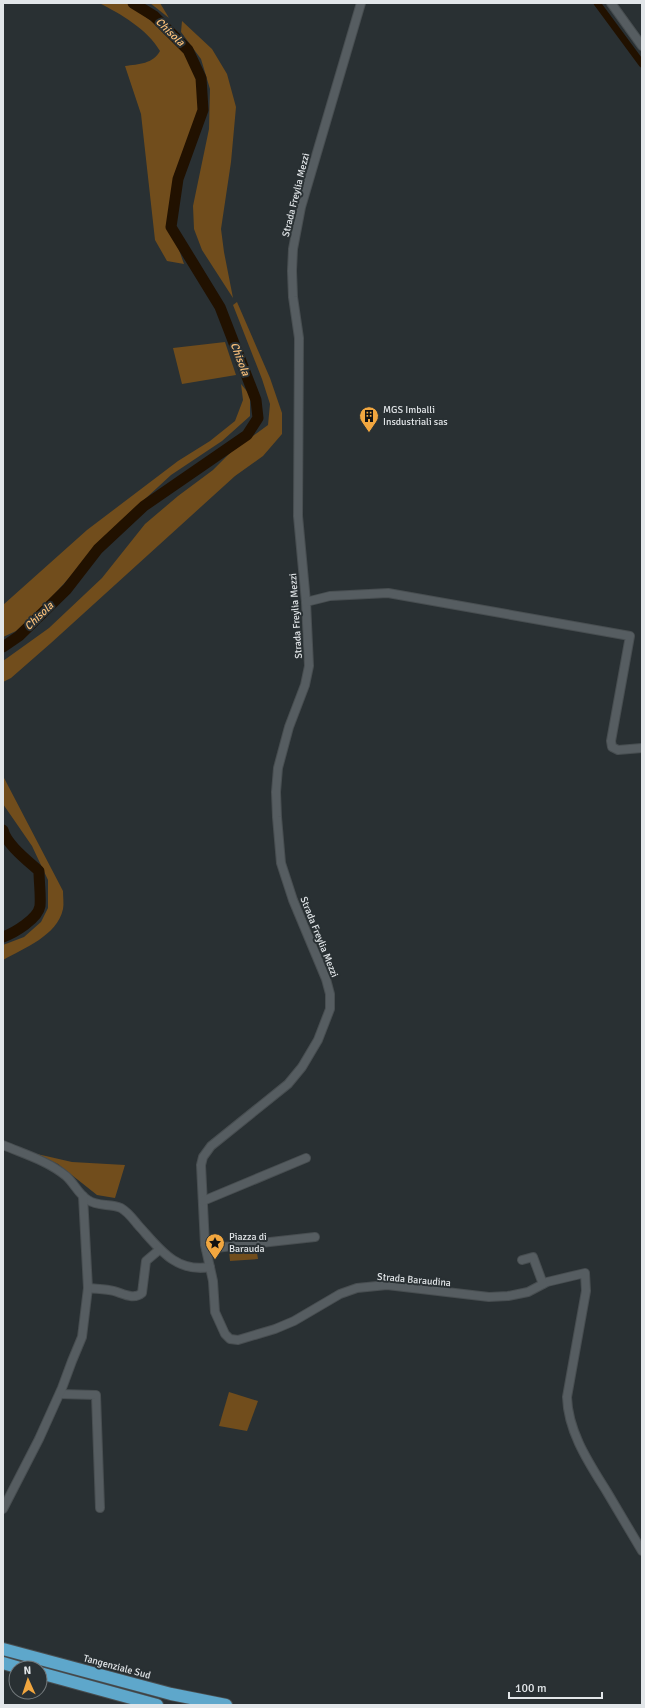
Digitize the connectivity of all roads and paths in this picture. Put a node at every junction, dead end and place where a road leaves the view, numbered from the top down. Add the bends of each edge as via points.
1 (361, 3) edge
2 (611, 3) edge
3 (642, 46) edge
4 (306, 602) junction
5 (642, 748) edge
6 (3, 1145) edge
7 (306, 1158) dead end
8 (83, 1196) junction
9 (203, 1202) junction
10 (315, 1237) dead end
11 (206, 1249) junction
12 (158, 1250) junction
13 (522, 1260) dead end
14 (210, 1267) junction
15 (543, 1284) junction
16 (88, 1288) junction
17 (60, 1394) junction
18 (100, 1508) dead end
19 (3, 1509) edge
20 (642, 1551) edge
21 (3, 1649) edge
22 (48, 1676) edge
23 (157, 1705) edge
24 (226, 1705) edge

1 - 4 street, Strada Freylia Mezzi via 301,207 293,249 293,298 299,338 300,373 298,516
2 - 3 street
4 - 5 street via 330,596 388,593 630,636 611,741 612,747 618,750
4 - 9 street, Strada Freylia Mezzi via 309,666 278,768 277,824 281,862 293,900 326,979 330,1009 318,1040 288,1084 211,1146 203,1157
6 - 8 street via 48,1163 67,1176
7 - 9 street
8 - 12 street via 100,1205 112,1205 127,1212
8 - 16 street
9 - 11 street, Strada Freylia Mezzi
10 - 11 street
11 - 14 street, Strada Freylia Mezzi
12 - 14 street via 184,1265 194,1268
12 - 16 street via 146,1261 142,1293 138,1296
13 - 15 street via 533,1257
14 - 15 street, Strada Baraudina via 216,1312 224,1334 230,1340 275,1329 340,1294 357,1288 386,1286 489,1297 528,1292
15 - 20 street, Strada Baraudina via 585,1273 586,1291 567,1397 569,1420 584,1454
16 - 17 street via 82,1337
17 - 18 street via 96,1395
17 - 19 street
21 - 24 highway, Tangenziale Sud via 164,1692
22 - 23 highway

